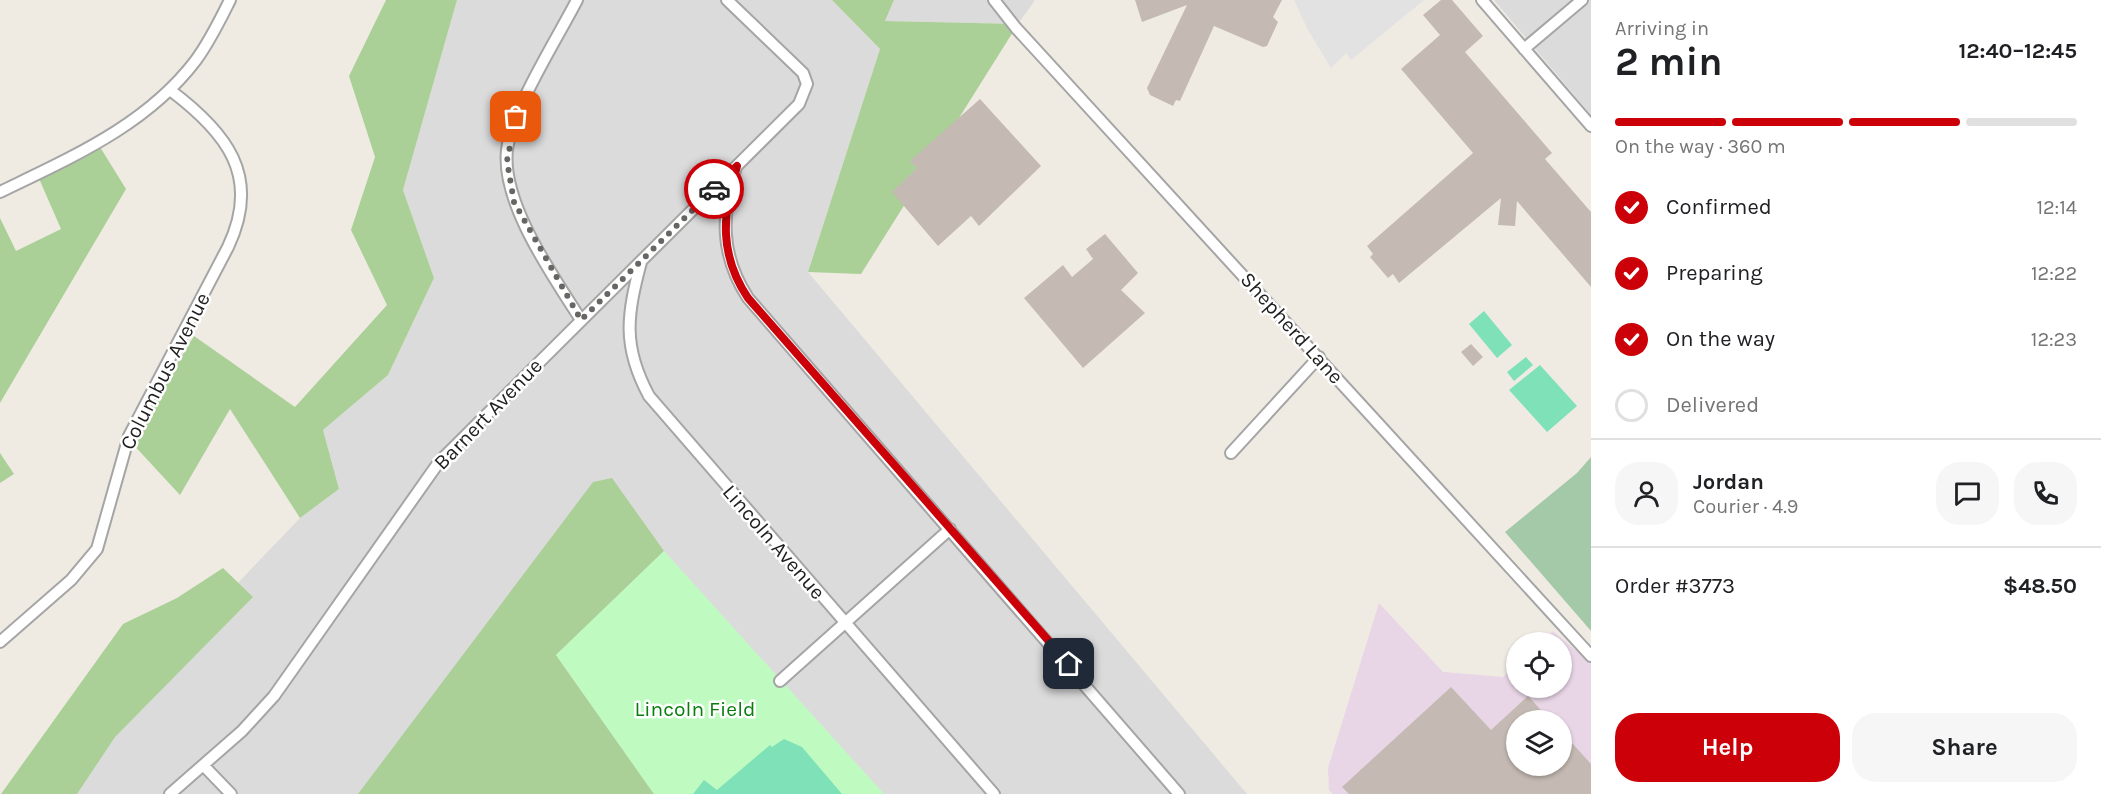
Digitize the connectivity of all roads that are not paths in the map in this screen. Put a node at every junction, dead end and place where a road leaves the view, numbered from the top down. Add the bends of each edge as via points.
1 (230, 0) edge
2 (577, 0) edge
3 (727, 0) edge
4 (994, 0) edge
5 (1482, 0) edge
6 (1582, 0) edge
7 (1001, 5) edge
8 (1524, 49) junction
9 (170, 90) junction
10 (1591, 126) edge
11 (737, 166) junction
12 (0, 192) edge
13 (641, 261) junction
14 (581, 320) junction
15 (1319, 357) junction
16 (1231, 453) dead end
17 (950, 530) junction
18 (845, 624) junction
19 (0, 642) edge
20 (1591, 656) edge
21 (780, 681) dead end
22 (204, 766) junction
23 (170, 794) edge
24 (231, 794) edge
25 (994, 794) edge
26 (1179, 794) edge

1 - 9 street via 197,59
2 - 14 street via 516,117 507,161 514,202
3 - 11 street, Barnert Avenue via 786,55 803,73 807,84 804,95
4 - 7 street, Shepherd Lane
5 - 8 street
6 - 8 street
7 - 15 street, Shepherd Lane
8 - 10 street
9 - 12 street via 124,127
9 - 19 street, Columbus Avenue via 201,114 234,158 242,206 236,230 129,436 97,549 71,579
11 - 13 street, Barnert Avenue
11 - 17 street via 729,189 724,227 728,257 738,283
13 - 14 street, Barnert Avenue
13 - 18 street, Lincoln Avenue via 628,334 634,366 649,396
14 - 22 street, Barnert Avenue via 439,462 274,696
15 - 16 street
15 - 20 street, Shepherd Lane
17 - 18 street
17 - 26 street
18 - 21 street
18 - 25 street, Lincoln Avenue
22 - 23 street, Barnert Avenue
22 - 24 street

